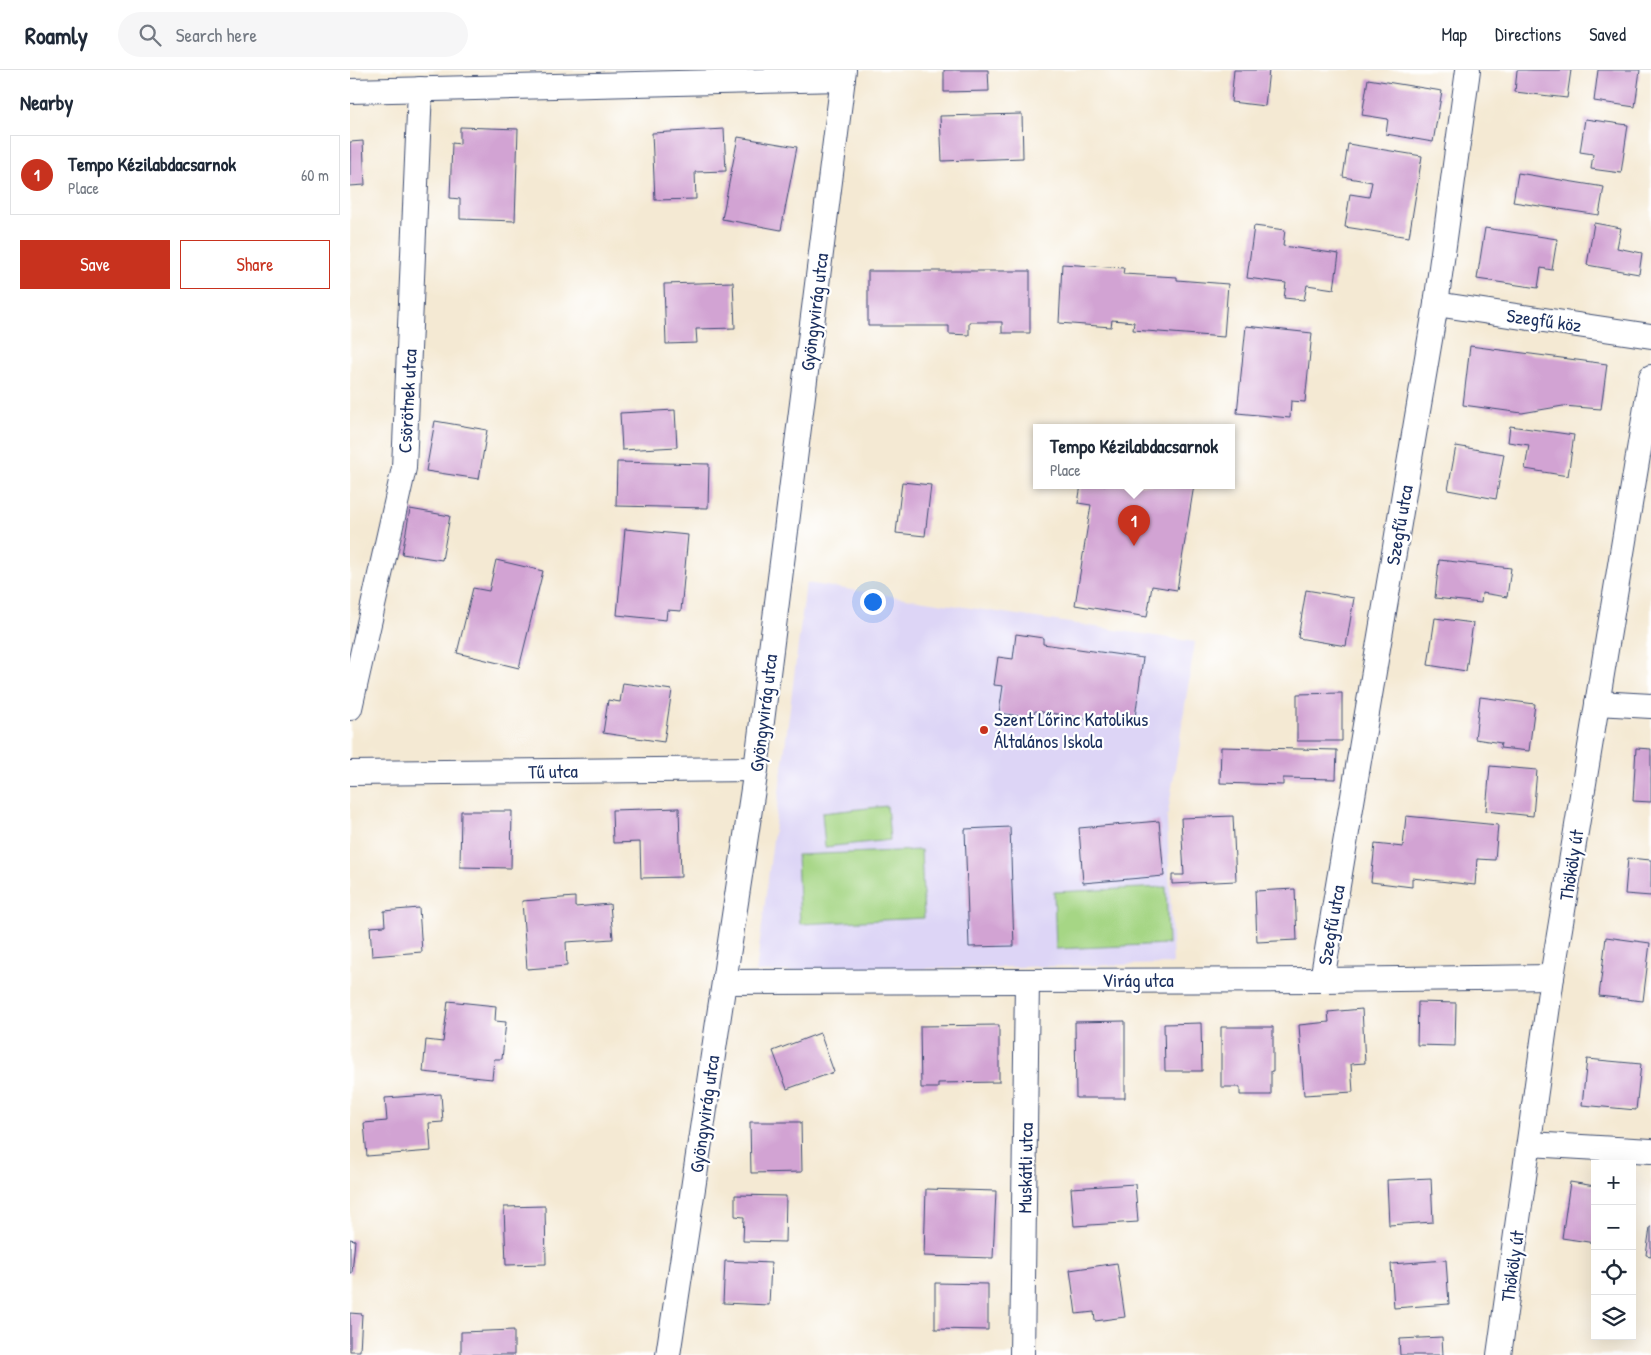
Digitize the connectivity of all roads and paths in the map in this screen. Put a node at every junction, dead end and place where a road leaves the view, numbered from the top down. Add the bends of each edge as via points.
1 (1468, 70) edge
2 (844, 75) edge
3 (420, 89) junction
4 (350, 91) edge
5 (1436, 304) junction
6 (1651, 336) edge
7 (1651, 377) edge
8 (1598, 702) junction
9 (1651, 706) edge
10 (350, 708) edge
11 (756, 769) junction
12 (350, 773) edge
13 (1552, 977) junction
14 (1322, 980) junction
15 (1027, 981) junction
16 (724, 982) junction
17 (1529, 1144) junction
18 (1651, 1152) edge
19 (668, 1355) edge
20 (1022, 1355) edge
21 (1499, 1355) edge

1 - 5 street, Szegfű utca
2 - 3 street
2 - 11 street, Gyöngyvirág utca
3 - 4 street
3 - 10 street, Csörötnek utca via 404,468
5 - 6 street, Szegfű köz
5 - 14 street, Szegfű utca
7 - 8 street, Thököly út
8 - 9 street
8 - 13 street, Thököly út
11 - 12 street, Tű utca
11 - 16 street, Gyöngyvirág utca
13 - 14 street, Virág utca
13 - 17 street, Thököly út
14 - 15 street, Virág utca
15 - 16 street, Virág utca
15 - 20 street, Muskátli utca
16 - 19 street, Gyöngyvirág utca
17 - 18 street
17 - 21 street, Thököly út

